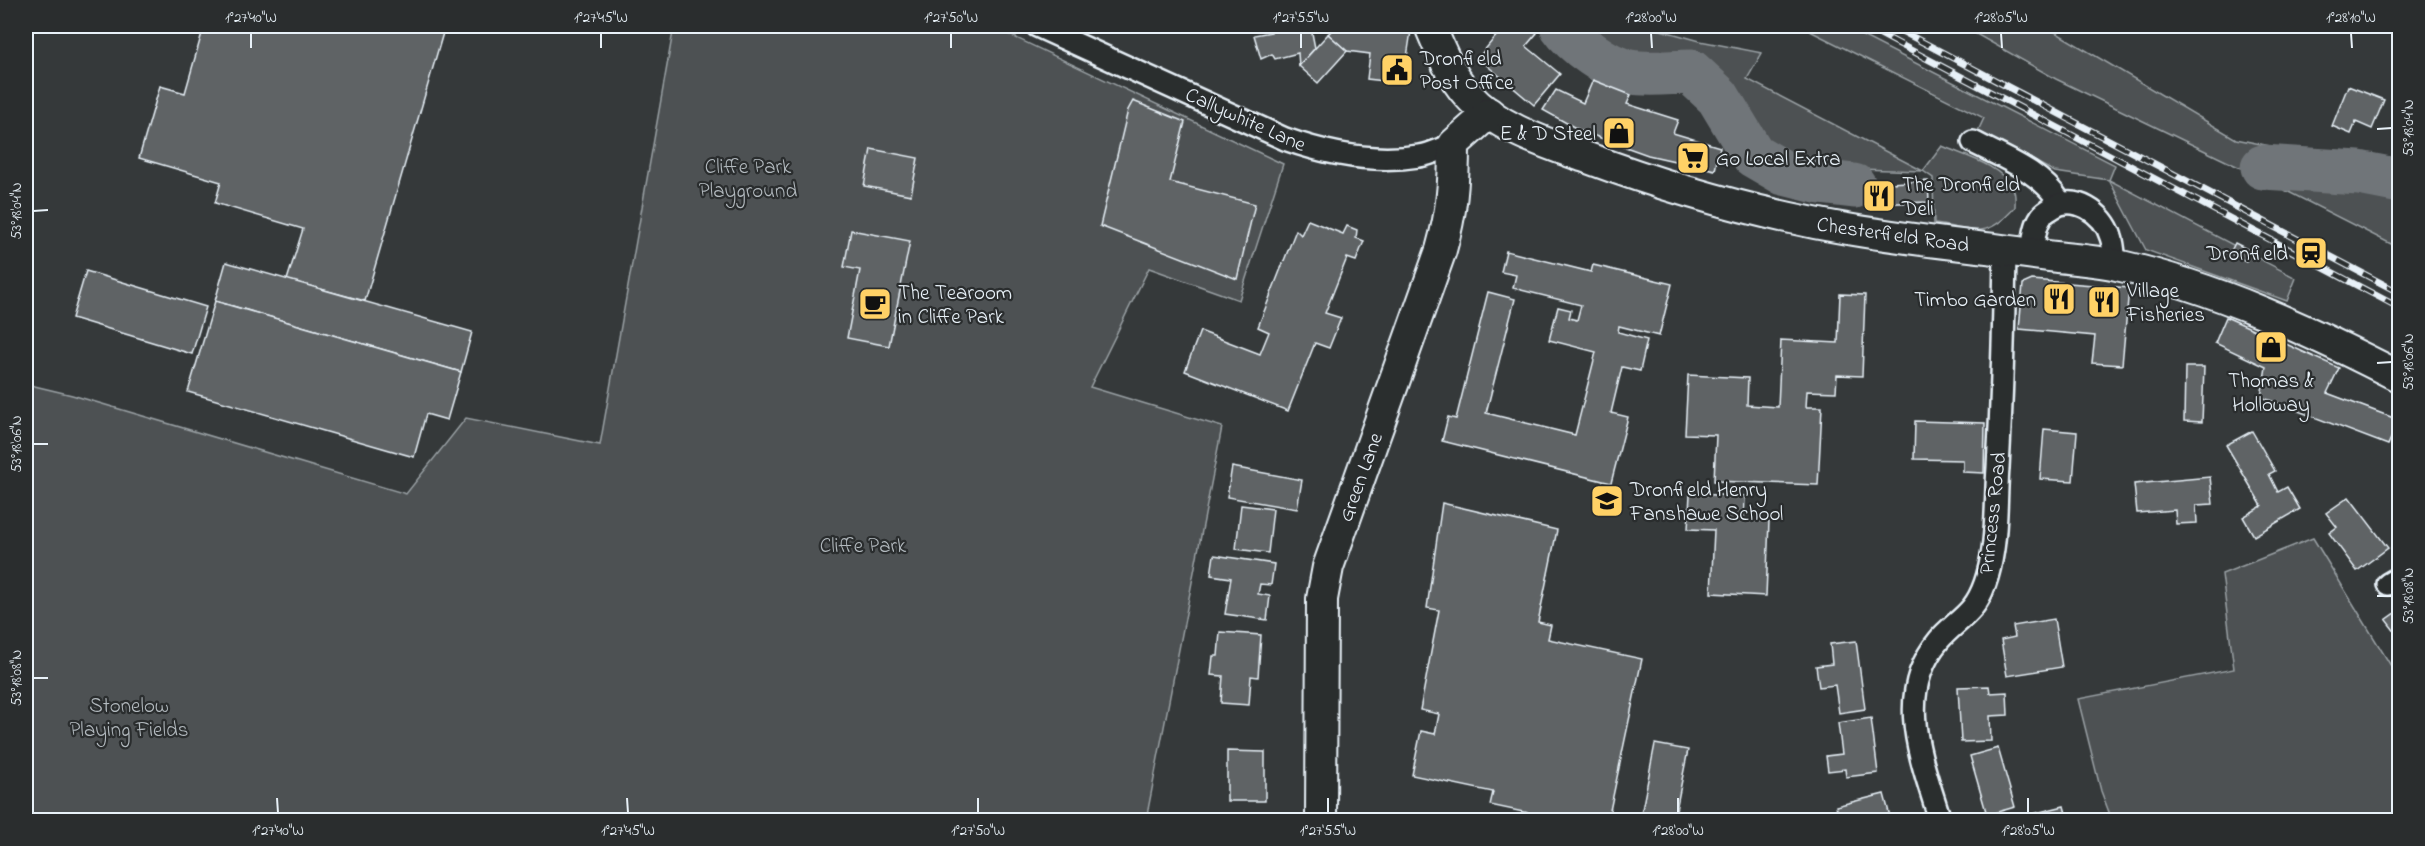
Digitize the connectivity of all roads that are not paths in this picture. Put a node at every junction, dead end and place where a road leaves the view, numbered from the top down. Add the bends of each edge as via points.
1 (1037, 26) edge
2 (1430, 26) edge
3 (1489, 113) junction
4 (1973, 142) dead end
5 (1454, 144) junction
6 (2060, 202) junction
7 (2018, 252) junction
8 (2115, 265) junction
9 (2400, 377) edge
10 (1321, 820) edge
11 (1940, 820) edge

1 - 5 street, Callywhite Lane via 1285,140 1316,150 1392,158 1421,156
2 - 3 main road, Chesterfield Road via 1452,74 1469,97
3 - 5 main road, Callywhite Lane
3 - 7 main road, Chesterfield Road via 1554,146 1625,172 1763,211 1853,230
4 - 6 street via 2036,175
5 - 10 main road, Green Lane via 1451,214 1441,250 1328,567 1322,599
6 - 7 street, Princess Road via 2042,215
6 - 8 street via 2090,209 2102,219 2112,237
7 - 8 main road, Chesterfield Road
7 - 11 street, Princess Road via 2002,401 1993,548 1984,588 1972,608 1940,638 1924,660 1916,686 1913,715 1919,751
8 - 9 main road, Chesterfield Road via 2236,303

